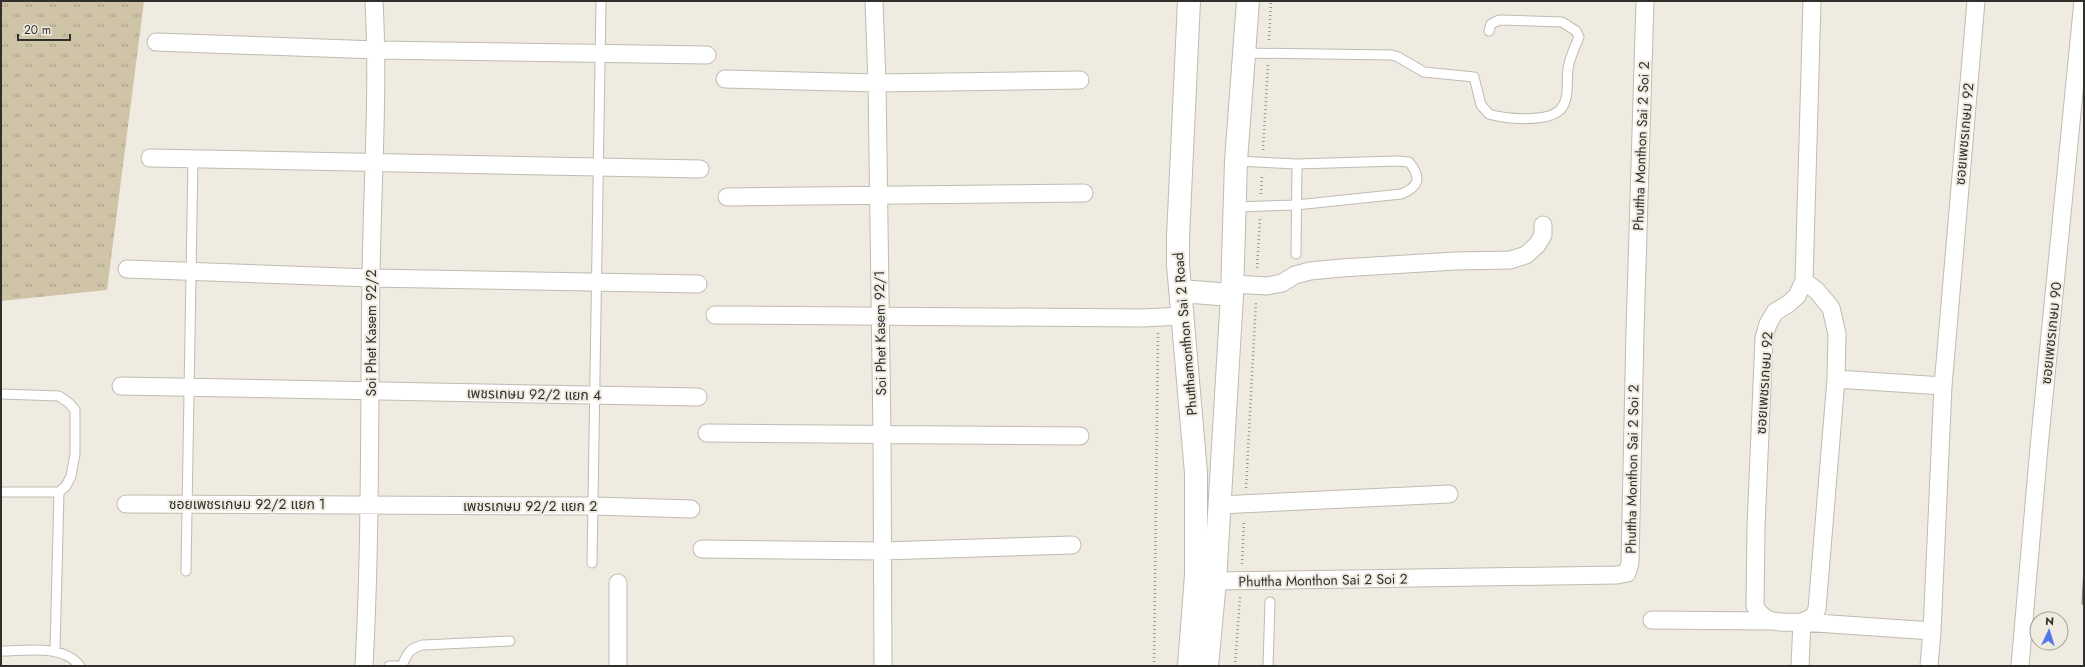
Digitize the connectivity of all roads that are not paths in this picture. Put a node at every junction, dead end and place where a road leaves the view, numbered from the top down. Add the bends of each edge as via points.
1 (374, 1) edge
2 (601, 1) edge
3 (874, 1) edge
4 (1190, 1) edge
5 (1248, 1) edge
6 (1645, 1) edge
7 (1812, 1) edge
8 (1976, 1) edge
9 (2083, 1) edge
10 (1489, 31) dead end
11 (156, 42) dead end
12 (377, 50) junction
13 (601, 52) junction
14 (1244, 53) junction
15 (707, 55) dead end
16 (725, 79) dead end
17 (1080, 80) dead end
18 (877, 83) junction
19 (150, 158) dead end
20 (193, 158) junction
21 (1236, 161) junction
22 (374, 162) junction
23 (1297, 164) junction
24 (598, 167) junction
25 (700, 169) dead end
26 (1084, 193) dead end
27 (878, 196) junction
28 (727, 197) dead end
29 (1296, 205) junction
30 (1235, 207) junction
31 (1543, 225) dead end
32 (1296, 254) dead end
33 (127, 269) dead end
34 (191, 271) junction
35 (371, 278) junction
36 (1804, 281) junction
37 (596, 282) junction
38 (698, 284) dead end
39 (1233, 290) junction
40 (1180, 291) junction
41 (715, 315) dead end
42 (1182, 316) junction
43 (880, 318) junction
44 (1836, 379) junction
45 (121, 386) dead end
46 (1943, 386) junction
47 (188, 387) junction
48 (370, 391) junction
49 (1, 394) edge
50 (595, 395) junction
51 (698, 397) dead end
52 (707, 433) dead end
53 (882, 435) junction
54 (1080, 436) dead end
55 (1, 492) edge
56 (59, 492) junction
57 (1449, 494) dead end
58 (126, 504) dead end
59 (188, 504) junction
60 (369, 505) junction
61 (1219, 505) junction
62 (594, 506) junction
63 (691, 509) dead end
64 (1072, 545) dead end
65 (702, 549) dead end
66 (882, 551) junction
67 (592, 563) dead end
68 (186, 571) dead end
69 (1215, 581) junction
70 (618, 583) dead end
71 (1270, 602) dead end
72 (1652, 620) dead end
73 (1768, 621) junction
74 (1802, 622) junction
75 (1932, 631) junction
76 (510, 641) dead end
77 (1, 651) edge
78 (55, 651) junction
79 (80, 666) edge
80 (364, 666) edge
81 (389, 666) edge
82 (402, 666) edge
83 (618, 666) edge
84 (884, 666) edge
85 (1189, 666) edge
86 (1207, 666) edge
87 (1268, 666) edge
88 (1800, 666) edge
89 (1929, 666) edge
90 (2020, 666) edge

1 - 12 street, Soi Phet Kasem 92/2
2 - 13 lane
3 - 18 street, Soi Phet Kasem 92/1
4 - 40 main road, Phutthamonthon Sai 2 Road via 1178,237
5 - 14 main road
6 - 69 street, Phuttha Monthon Sai 2 Soi 2 via 1630,563 1627,573
7 - 36 street, ซอยเพชรเกษม 92
8 - 46 street, ซอยเพชรเกษม 92
9 - 90 street, ซอยเพชรเกษม 90
10 - 14 lane via 1491,24 1498,20 1562,22 1576,31 1579,37 1568,69 1567,91 1561,108 1551,115 1525,119 1488,114 1481,105 1474,77 1424,72 1392,55
11 - 12 street
12 - 13 street
12 - 22 street, Soi Phet Kasem 92/2
13 - 15 street
13 - 24 lane
14 - 21 main road
16 - 18 street
17 - 18 street
18 - 27 street, Soi Phet Kasem 92/1
19 - 20 street
20 - 22 street
20 - 34 lane
21 - 23 lane
21 - 30 main road
22 - 24 street
22 - 35 street, Soi Phet Kasem 92/2
23 - 29 lane
23 - 29 lane via 1397,160 1409,162 1416,170 1417,182 1412,190 1401,194
24 - 25 street
24 - 37 lane
26 - 27 street
27 - 28 street
27 - 43 street, Soi Phet Kasem 92/1
29 - 30 lane
29 - 32 lane
30 - 39 main road
31 - 39 street via 1543,235 1537,245 1526,255 1510,260 1455,261 1310,271 1295,275 1282,283
33 - 34 street
34 - 35 street
34 - 47 lane
35 - 37 street
35 - 48 street, Soi Phet Kasem 92/2
36 - 44 street via 1818,291 1831,308 1837,334
36 - 73 street, ซอยเพชรเกษม 92 via 1796,296 1775,312 1764,338 1755,606 1759,614
37 - 38 street
37 - 50 lane
39 - 40 main road
39 - 61 main road
40 - 42 main road, Phutthamonthon Sai 2 Road
41 - 43 street
42 - 43 street
42 - 85 main road, Phutthamonthon Sai 2 Road via 1194,428 1197,509 1196,575
43 - 53 street, Soi Phet Kasem 92/1
44 - 46 street
44 - 74 street via 1818,609 1813,617
45 - 47 street, เพชรเกษม 92/2 แยก 4
46 - 75 street, ซอยเพชรเกษม 92
47 - 48 street, เพชรเกษม 92/2 แยก 4
47 - 59 lane
48 - 50 street, เพชรเกษม 92/2 แยก 4
48 - 60 street, Soi Phet Kasem 92/2
49 - 56 lane via 58,396 75,410 75,454 71,476
50 - 51 street, เพชรเกษม 92/2 แยก 4
50 - 62 lane
52 - 53 street
53 - 54 street
53 - 66 street, Soi Phet Kasem 92/1
55 - 56 lane
56 - 78 lane
57 - 61 street
58 - 59 street, ซอยเพชรเกษม 92/2 แยก 1
59 - 60 street, ซอยเพชรเกษม 92/2 แยก 1
59 - 68 lane
60 - 62 street, เพชรเกษม 92/2 แยก 2
60 - 80 street, Soi Phet Kasem 92/2
61 - 69 main road
62 - 63 street, เพชรเกษม 92/2 แยก 2
62 - 67 lane
64 - 66 street
65 - 66 street
66 - 84 street, Soi Phet Kasem 92/1
69 - 86 main road
70 - 83 street
71 - 87 lane
72 - 73 street
73 - 74 street
74 - 75 street
74 - 88 street
75 - 89 street, ซอยเพชรเกษม 92
76 - 82 lane via 423,645 412,648
77 - 78 lane
78 - 79 lane via 76,660
81 - 82 lane

